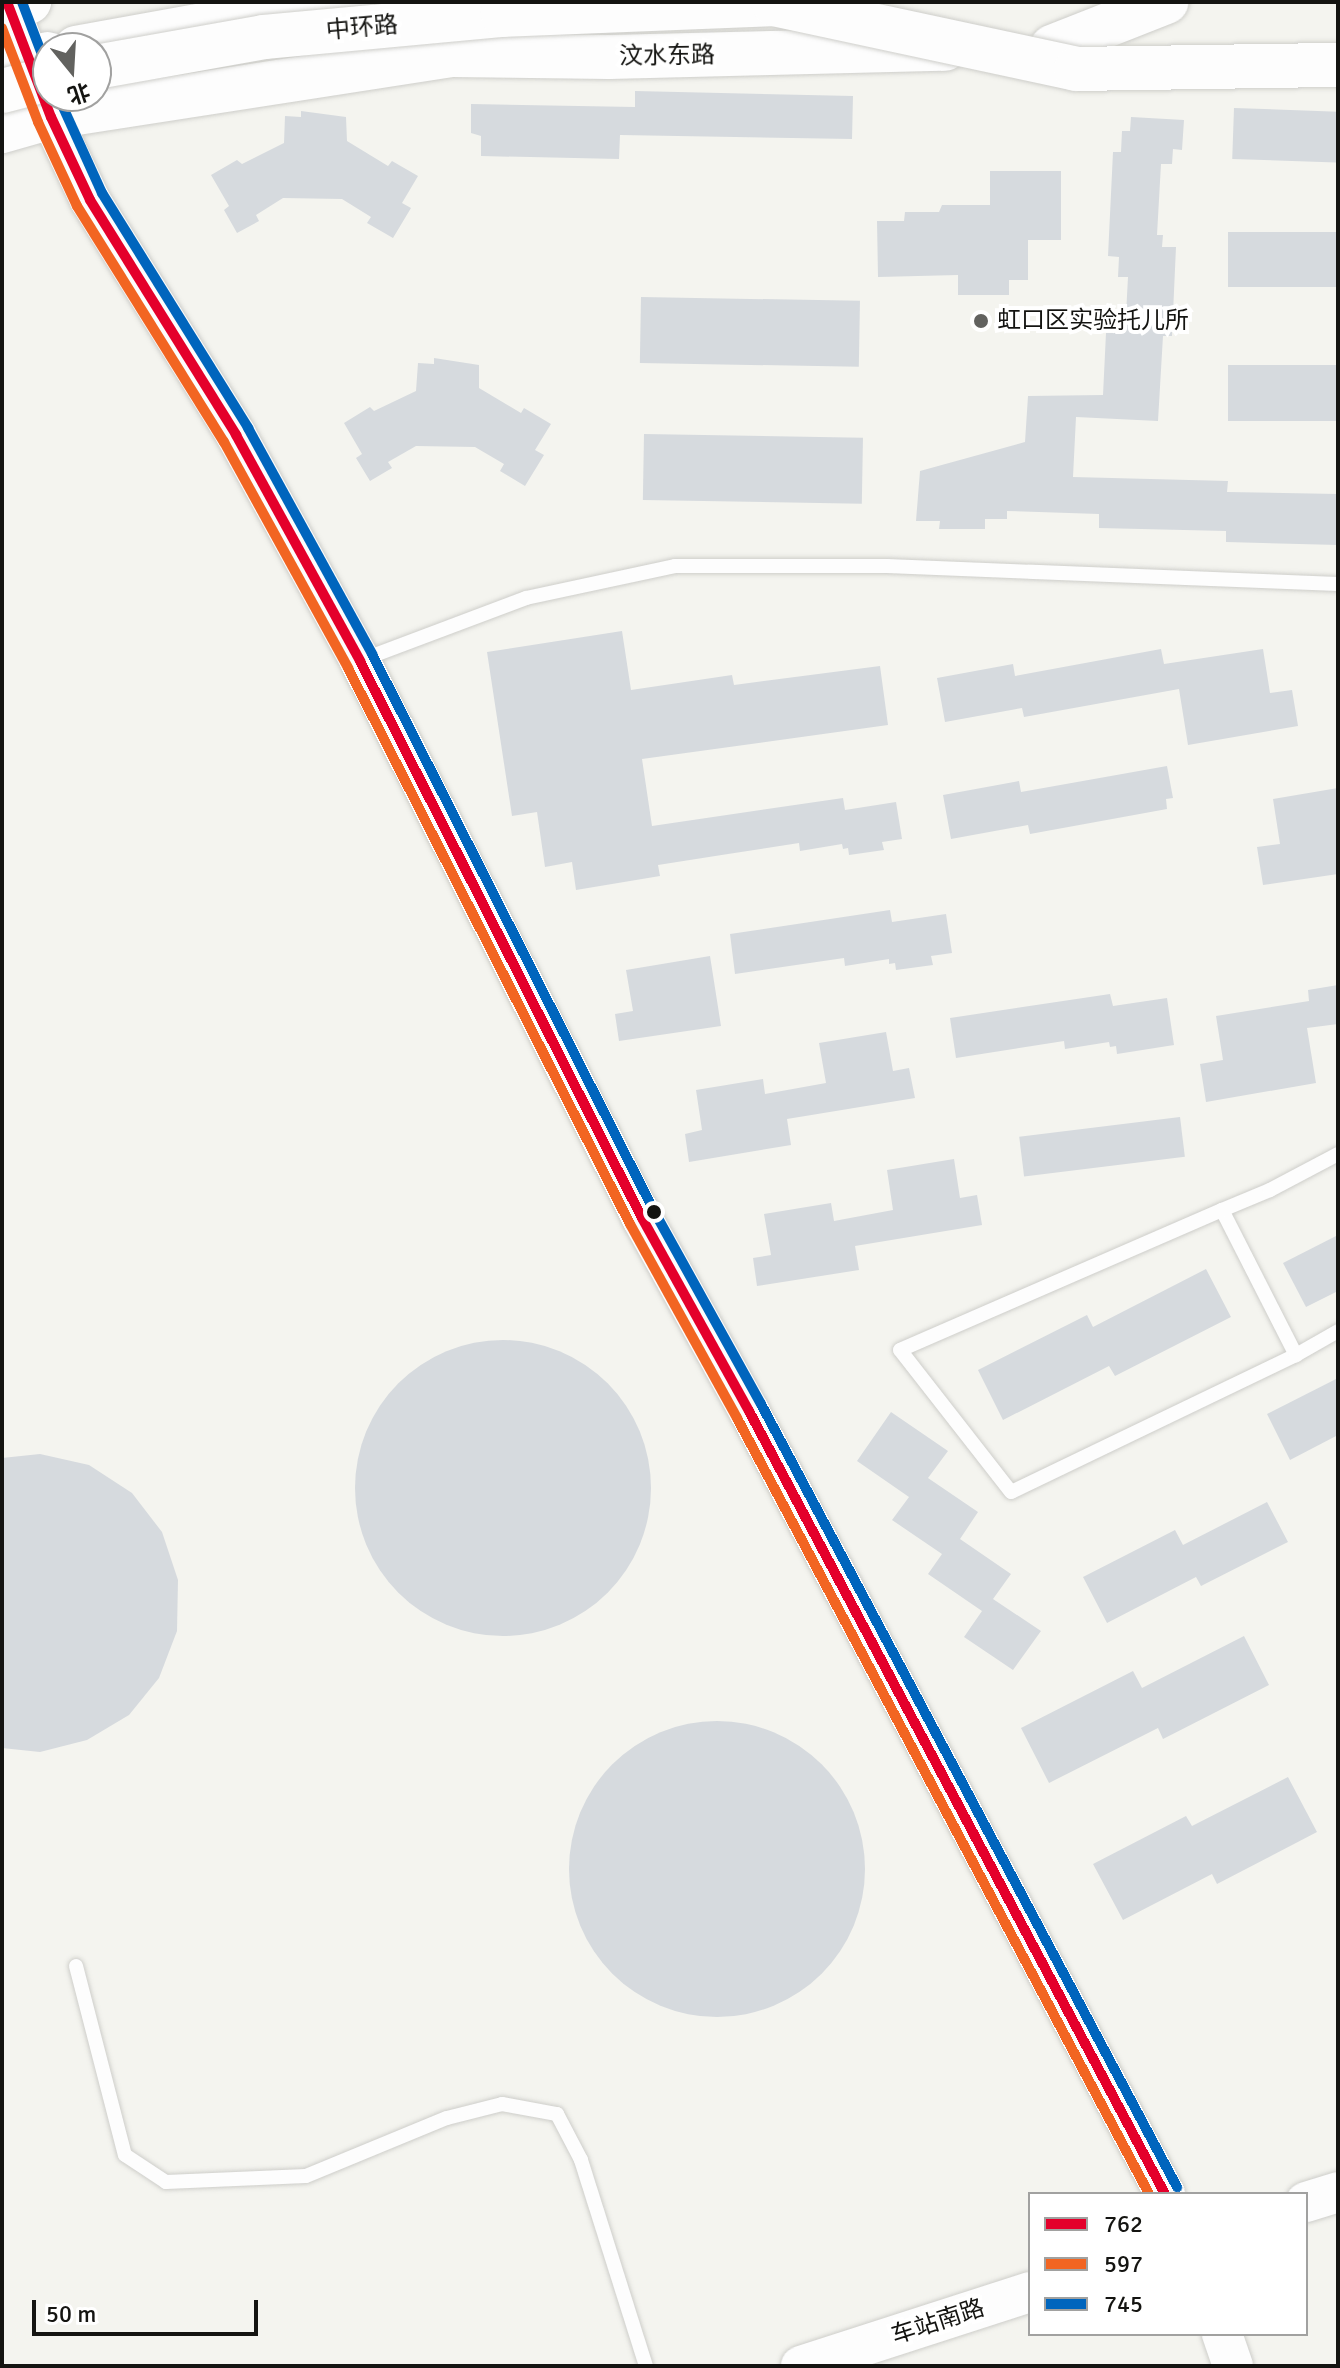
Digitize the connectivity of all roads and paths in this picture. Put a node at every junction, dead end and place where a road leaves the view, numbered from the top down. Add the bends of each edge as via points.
1 (353, 2) edge
2 (493, 2) edge
3 (1166, 2) edge
4 (12, 5) edge
5 (112, 41) edge
6 (1338, 44) edge
7 (1052, 47) junction
8 (609, 57) junction
9 (112, 64) edge
10 (1338, 65) edge
11 (30, 77) edge
12 (2, 131) edge
13 (1338, 584) edge
14 (360, 661) junction
15 (1338, 1154) edge
16 (1222, 1210) junction
17 (1338, 1331) edge
18 (1296, 1355) junction
19 (76, 1966) dead end
20 (1164, 2192) edge
21 (1338, 2192) edge
22 (1308, 2201) edge
23 (1028, 2293) edge
24 (1223, 2336) edge
25 (646, 2366) edge
26 (801, 2366) edge
27 (1233, 2366) edge

1 - 5 main road
2 - 8 main road
3 - 7 main road
4 - 11 main road
6 - 7 main road, 汶水东路
7 - 8 main road, 汶水东路
8 - 11 main road, 汶水东路 via 453,55
9 - 10 main road, 中环路, bridge via 264,37 503,15 774,4 1076,69
11 - 12 main road, 汶水东路
11 - 14 main road via 90,200 236,435
13 - 14 lane via 887,566 675,566 526,598
14 - 20 main road via 642,1218
15 - 16 lane
16 - 18 lane
16 - 18 lane via 900,1350 1011,1492
17 - 18 lane
19 - 25 lane via 125,2155 166,2182 306,2176 447,2118 502,2104 557,2114 581,2160
21 - 22 main road
23 - 26 main road, 车站南路
24 - 27 main road

